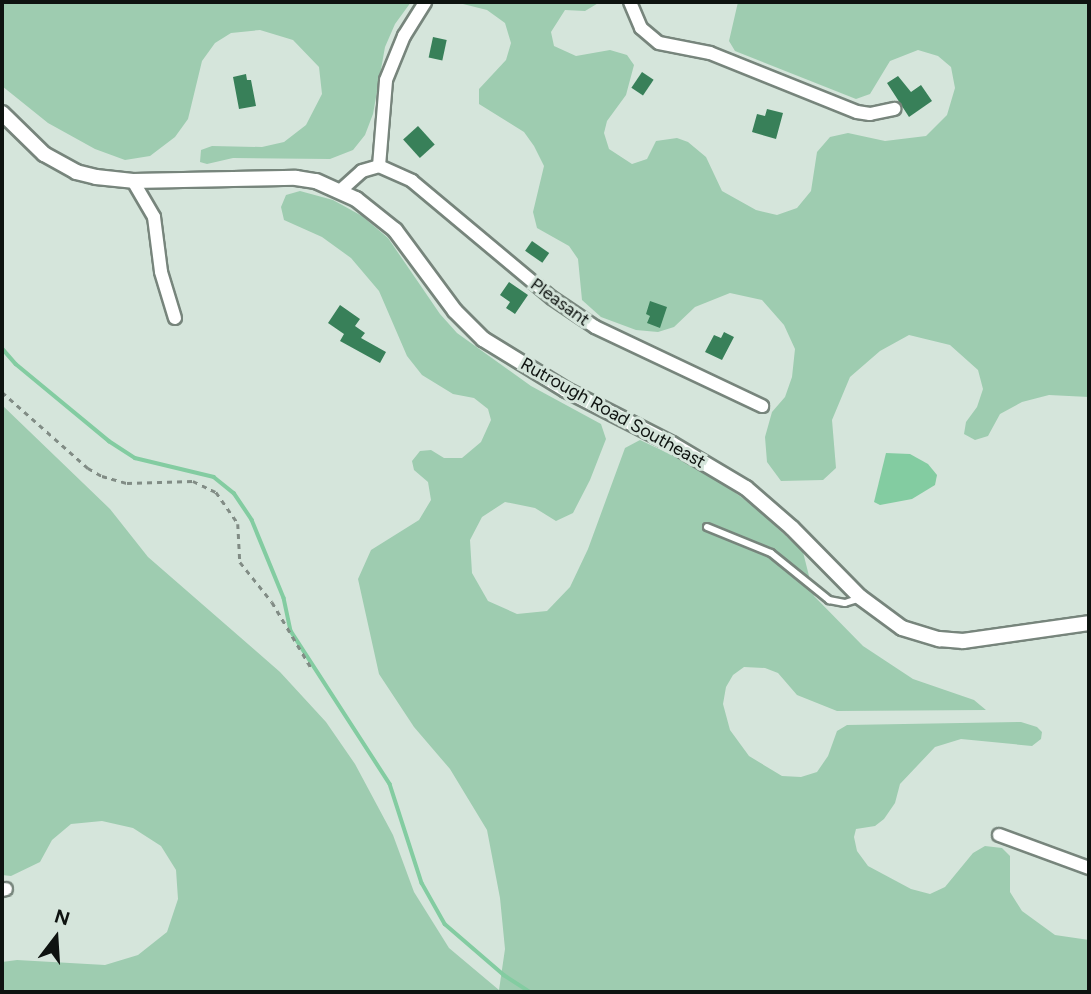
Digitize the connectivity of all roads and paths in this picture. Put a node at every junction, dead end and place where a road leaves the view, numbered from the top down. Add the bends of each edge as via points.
1 (425, 2) edge
2 (630, 2) edge
3 (894, 109) dead end
4 (2, 113) edge
5 (379, 166) junction
6 (133, 181) junction
7 (341, 190) junction
8 (175, 318) dead end
9 (2, 392) edge
10 (762, 406) dead end
11 (707, 527) dead end
12 (860, 597) junction
13 (1089, 623) edge
14 (312, 669) dead end
15 (999, 835) dead end
16 (1089, 868) edge

1 - 5 street via 388,72
2 - 3 street via 641,28 659,43 710,53 858,113
4 - 6 street, Rutrough Road Southeast via 58,163 96,177
5 - 7 street via 362,171
5 - 10 street, Pleasant via 412,181 552,298 595,327
6 - 7 street, Rutrough Road Southeast via 275,176 316,181
6 - 8 street via 154,217 161,272
7 - 12 street, Rutrough Road Southeast via 395,230 455,311 483,339 746,488
9 - 14 path via 102,476 127,483 193,481 216,492 239,524 240,562 272,601
11 - 12 lane via 771,553 829,600 845,603
12 - 13 street, Rutrough Road Southeast via 902,628 939,639 963,641
15 - 16 street

